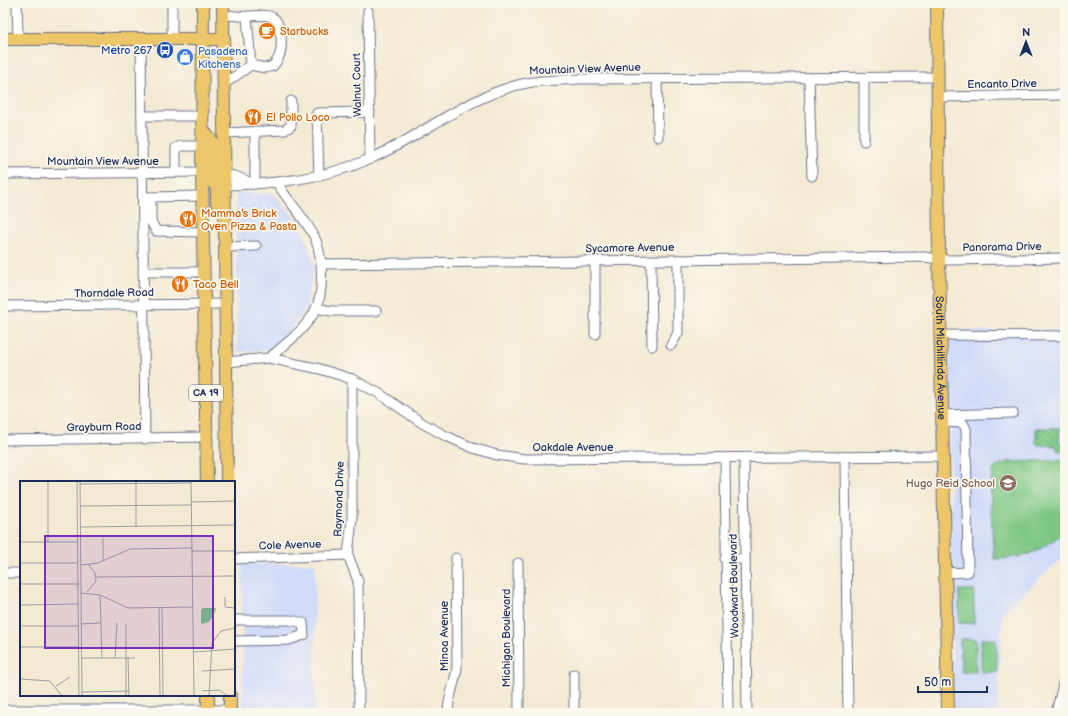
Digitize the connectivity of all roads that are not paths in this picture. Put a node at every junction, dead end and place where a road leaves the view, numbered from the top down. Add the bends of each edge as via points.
1 (17, 3) edge
2 (172, 3) edge
3 (203, 3) edge
4 (937, 3) edge
5 (224, 9) edge
6 (368, 11) dead end
7 (247, 16) junction
8 (18, 38) junction
9 (203, 38) junction
10 (3, 39) edge
11 (141, 39) junction
12 (172, 39) junction
13 (224, 39) junction
14 (251, 65) junction
15 (938, 77) junction
16 (810, 78) junction
17 (864, 78) junction
18 (658, 79) junction
19 (224, 84) junction
20 (1065, 95) edge
21 (938, 97) junction
22 (291, 101) dead end
23 (370, 112) junction
24 (142, 116) junction
25 (203, 116) junction
26 (203, 130) junction
27 (255, 131) junction
28 (225, 133) junction
29 (658, 137) dead end
30 (864, 142) dead end
31 (202, 146) junction
32 (370, 159) junction
33 (142, 172) junction
34 (176, 172) junction
35 (202, 172) junction
36 (3, 174) edge
37 (318, 176) junction
38 (812, 176) dead end
39 (224, 180) junction
40 (255, 184) junction
41 (276, 184) junction
42 (203, 196) junction
43 (147, 197) junction
44 (203, 232) junction
45 (256, 246) dead end
46 (225, 250) junction
47 (939, 258) junction
48 (1065, 258) edge
49 (651, 260) junction
50 (678, 260) junction
51 (595, 261) junction
52 (322, 264) junction
53 (143, 272) junction
54 (204, 272) junction
55 (226, 279) junction
56 (205, 304) junction
57 (226, 304) junction
58 (144, 305) junction
59 (3, 306) edge
60 (316, 308) junction
61 (376, 311) dead end
62 (595, 334) dead end
63 (941, 335) junction
64 (1065, 336) edge
65 (670, 345) dead end
66 (652, 346) dead end
67 (269, 358) junction
68 (226, 362) junction
69 (352, 379) junction
70 (1014, 413) dead end
71 (942, 418) junction
72 (206, 437) junction
73 (145, 439) junction
74 (3, 440) edge
75 (943, 456) junction
76 (845, 457) junction
77 (744, 458) junction
78 (725, 459) junction
79 (207, 481) edge
80 (228, 481) edge
81 (348, 555) junction
82 (456, 558) dead end
83 (725, 558) junction
84 (235, 559) edge
85 (745, 559) junction
86 (518, 563) dead end
87 (3, 573) edge
88 (20, 573) edge
89 (945, 573) junction
90 (235, 620) edge
91 (235, 641) edge
92 (574, 674) dead end
93 (1065, 676) edge
94 (208, 696) edge
95 (230, 696) edge
96 (3, 710) edge
97 (208, 711) edge
98 (230, 712) edge
99 (359, 713) edge
100 (448, 713) edge
101 (518, 713) edge
102 (574, 713) edge
103 (728, 713) edge
104 (747, 713) edge
105 (848, 713) edge
106 (948, 713) edge
107 (1056, 713) edge

1 - 8 street
2 - 12 street
3 - 9 main road, CA 19
4 - 15 main road, South Michillinda Avenue
5 - 7 street
5 - 13 main road, CA 19
6 - 23 street, Walnut Court
7 - 14 street
7 - 14 street via 265,14 275,18 280,23 282,45 280,58 273,66 265,68
8 - 10 main road
8 - 11 main road
9 - 12 main road
9 - 13 main road
9 - 25 main road, CA 19
11 - 12 main road
11 - 24 street
13 - 19 main road, CA 19
14 - 19 street
15 - 17 street, Mountain View Avenue
15 - 21 main road, South Michillinda Avenue
16 - 17 street, Mountain View Avenue
16 - 18 street, Mountain View Avenue
16 - 38 street
17 - 30 street
18 - 29 street
18 - 32 street, Mountain View Avenue via 540,81 515,86 464,106 408,140
19 - 28 main road, CA 19
20 - 21 street, Encanto Drive
21 - 47 main road, South Michillinda Avenue
22 - 27 street via 292,126 285,130
23 - 32 street, Walnut Court
23 - 37 street via 317,113
24 - 25 street
24 - 33 street
25 - 26 main road, CA 19
26 - 31 main road, CA 19
26 - 39 main road via 214,144 214,171
27 - 28 street
27 - 40 street
28 - 39 main road, CA 19
31 - 34 street via 176,148
31 - 35 main road, CA 19
32 - 37 street, Mountain View Avenue
33 - 34 street, Mountain View Avenue
33 - 36 street, Mountain View Avenue
33 - 43 street
34 - 35 street, Mountain View Avenue
35 - 42 main road, CA 19
35 - 55 main road via 216,187 218,263
37 - 41 street, Mountain View Avenue
39 - 40 street, Mountain View Avenue via 235,176
39 - 46 main road, CA 19
40 - 41 street, Mountain View Avenue
41 - 52 street via 303,218 314,237
42 - 43 street
42 - 44 main road, CA 19
43 - 44 street via 151,221 156,231
43 - 53 street
44 - 54 main road, CA 19
45 - 46 street
46 - 55 main road, CA 19
47 - 48 street, Panorama Drive
47 - 50 street, Sycamore Avenue
47 - 63 main road, South Michillinda Avenue
49 - 50 street, Sycamore Avenue
49 - 51 street, Sycamore Avenue
49 - 66 street
50 - 65 street via 678,333
51 - 52 street, Sycamore Avenue
51 - 62 street
52 - 60 street via 321,288
53 - 54 street
53 - 58 street
54 - 56 main road, CA 19
55 - 57 main road, CA 19
56 - 57 street, Thorndale Road
56 - 58 street, Thorndale Road
56 - 72 main road, CA 19
57 - 68 main road, CA 19
58 - 59 street, Thorndale Road
58 - 73 street
60 - 61 street via 331,311
60 - 67 street via 298,333
63 - 64 street
63 - 71 main road, South Michillinda Avenue
67 - 68 street, Oakdale Avenue
67 - 69 street, Oakdale Avenue
68 - 80 main road, CA 19
69 - 78 street, Oakdale Avenue via 444,435 497,455 565,460
69 - 81 street, Raymond Drive via 352,519
70 - 71 street
71 - 75 main road, South Michillinda Avenue
71 - 89 street via 963,423 966,429 968,572
72 - 73 street, Grayburn Road
72 - 79 main road, CA 19
73 - 74 street, Grayburn Road
75 - 76 street, Oakdale Avenue
75 - 89 main road, South Michillinda Avenue
76 - 77 street, Oakdale Avenue
76 - 105 street
77 - 78 street, Oakdale Avenue
77 - 85 street, Woodward Boulevard
78 - 83 street, Woodward Boulevard
81 - 84 street, Cole Avenue
81 - 99 street, Raymond Drive via 358,581
82 - 100 street, Minoa Avenue via 457,668 450,692
83 - 85 street
83 - 103 street, Woodward Boulevard
85 - 104 street, Woodward Boulevard
86 - 101 street, Michigan Boulevard
87 - 88 street
89 - 106 main road, South Michillinda Avenue
90 - 91 street via 290,620 304,623 304,635 289,640
92 - 102 street
93 - 107 street
94 - 97 main road
95 - 98 main road
96 - 97 street
97 - 98 street

